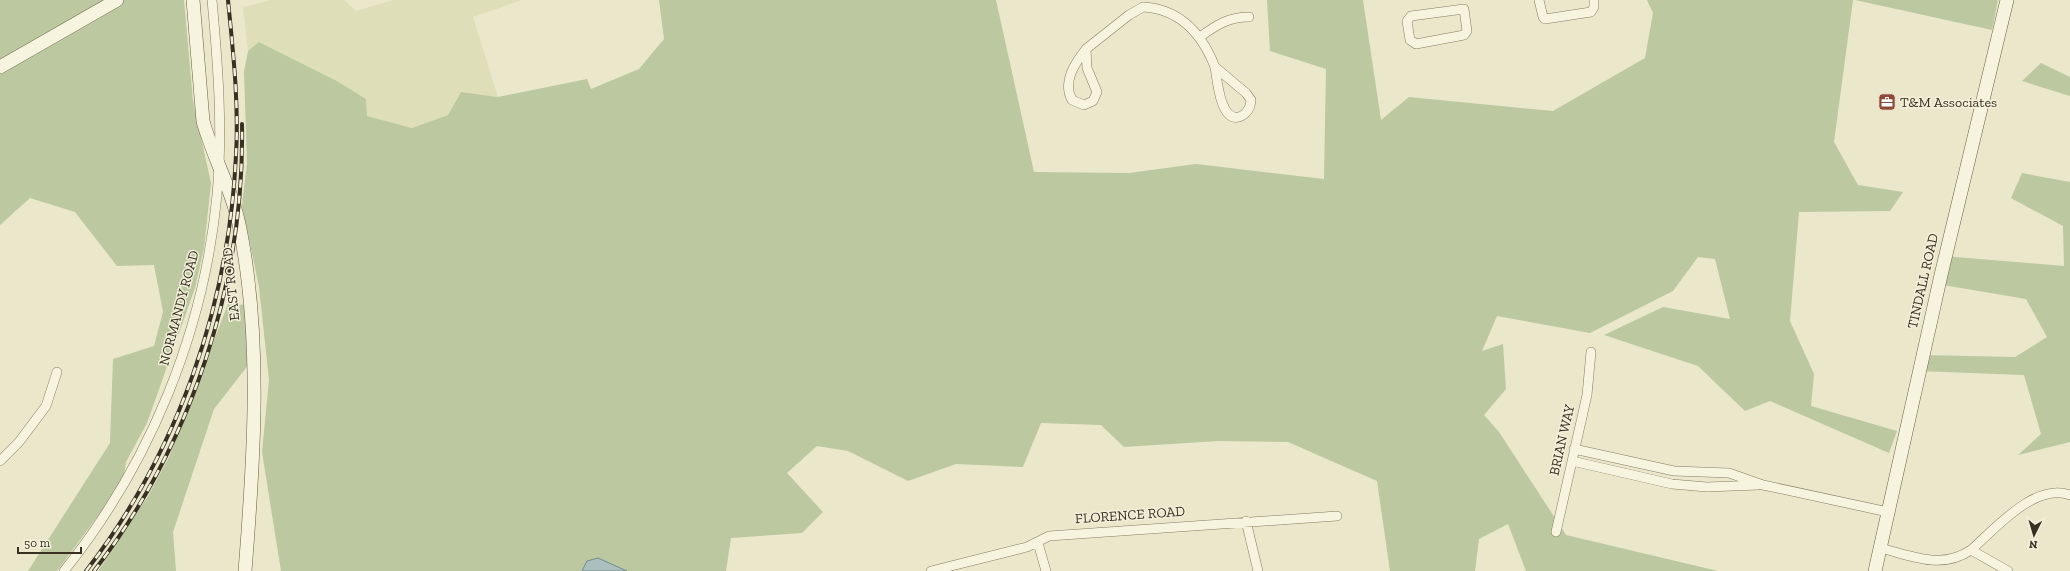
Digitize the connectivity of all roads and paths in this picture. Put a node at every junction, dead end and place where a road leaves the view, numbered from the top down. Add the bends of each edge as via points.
1 (117, 0) edge
2 (126, 0) edge
3 (193, 0) edge
4 (212, 0) edge
5 (1539, 0) edge
6 (1594, 0) edge
7 (2007, 0) edge
8 (1142, 4) edge
9 (1463, 4) edge
10 (98, 11) junction
11 (1249, 17) dead end
12 (1200, 37) junction
13 (1086, 49) junction
14 (1215, 66) junction
15 (0, 67) edge
16 (219, 167) junction
17 (1590, 352) dead end
18 (57, 372) dead end
19 (1574, 449) junction
20 (0, 461) edge
21 (1572, 461) junction
22 (1641, 464) junction
23 (1690, 473) junction
24 (1639, 477) junction
25 (1764, 485) junction
26 (1689, 486) junction
27 (2070, 495) edge
28 (1888, 512) junction
29 (1337, 516) dead end
30 (1246, 521) junction
31 (1556, 532) dead end
32 (1038, 543) junction
33 (1880, 548) junction
34 (1971, 550) junction
35 (64, 571) edge
36 (245, 571) edge
37 (931, 571) edge
38 (1046, 571) edge
39 (1258, 571) edge
40 (1875, 571) edge
41 (2008, 571) edge

1 - 10 street
2 - 10 street
3 - 16 street, EAST ROAD via 203,121
4 - 16 street, NORMANDY ROAD via 220,127
5 - 6 street via 1543,17 1551,19 1591,12
7 - 28 street, TINDALL ROAD
8 - 12 street via 1173,15
8 - 13 street
9 - 9 street via 1411,16 1407,21 1410,40 1416,44 1464,35 1468,30
10 - 15 street
11 - 12 street via 1225,20
12 - 14 street
13 - 13 street via 1073,65 1069,81 1072,100 1084,105 1093,101 1097,92 1087,68
14 - 14 street via 1225,110 1233,117 1245,114 1250,106 1249,96
16 - 35 street, NORMANDY ROAD via 211,242 204,277 183,355 171,388 126,481 106,514
16 - 36 street, EAST ROAD via 233,199 240,229 251,311 253,449
17 - 19 street, BRIAN WAY via 1587,395
18 - 20 street via 46,406 19,442
19 - 21 street, BRIAN WAY
19 - 22 street
21 - 24 street
21 - 31 street, BRIAN WAY
22 - 23 street
22 - 24 street
23 - 25 street via 1729,474
23 - 26 street
24 - 26 street
25 - 26 street
25 - 28 street
27 - 34 street via 2057,493 2027,502
28 - 33 street, TINDALL ROAD
29 - 30 street, FLORENCE ROAD
30 - 32 street, FLORENCE ROAD via 1056,535
30 - 39 street
32 - 37 street, FLORENCE ROAD
32 - 38 street
33 - 34 street via 1935,561 1955,559
33 - 40 street, TINDALL ROAD
34 - 41 street

